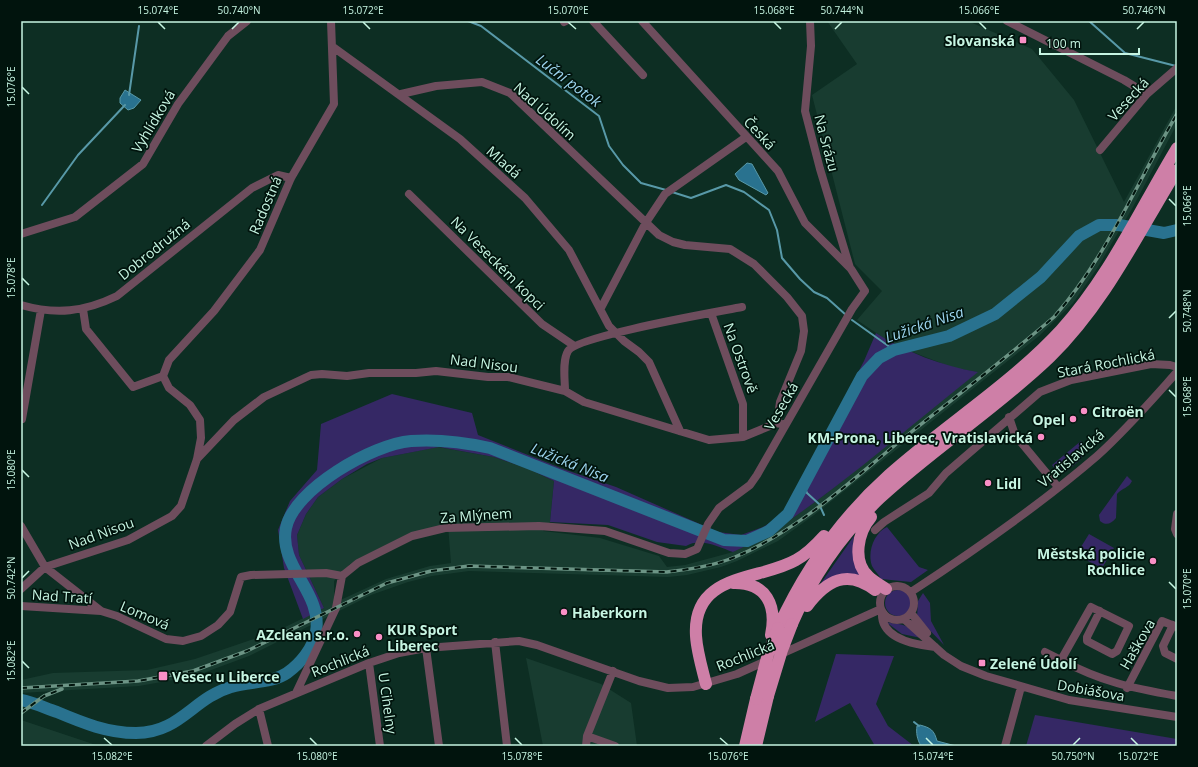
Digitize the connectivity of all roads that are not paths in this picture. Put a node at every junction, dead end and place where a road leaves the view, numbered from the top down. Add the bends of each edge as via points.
1 (247, 21) edge
2 (331, 21) edge
3 (593, 21) edge
4 (642, 21) edge
5 (810, 21) edge
6 (1007, 21) edge
7 (333, 46) junction
8 (1176, 69) edge
9 (643, 75) dead end
10 (401, 94) junction
11 (1147, 94) junction
12 (746, 137) junction
13 (1177, 148) edge
14 (1100, 150) dead end
15 (1177, 170) edge
16 (291, 178) junction
17 (409, 194) dead end
18 (645, 224) junction
19 (21, 234) edge
20 (851, 269) junction
21 (21, 304) edge
22 (742, 307) dead end
23 (601, 308) junction
24 (83, 309) junction
25 (40, 310) junction
26 (711, 313) junction
27 (616, 333) junction
28 (573, 346) junction
29 (1177, 367) edge
30 (1177, 372) edge
31 (163, 376) junction
32 (565, 391) junction
33 (1009, 417) junction
34 (22, 419) dead end
35 (781, 424) junction
36 (680, 431) junction
37 (743, 437) junction
38 (932, 453) junction
39 (197, 458) junction
40 (880, 484) junction
41 (1058, 487) junction
42 (1177, 514) edge
43 (21, 526) edge
44 (875, 530) dead end
45 (1177, 534) edge
46 (698, 546) joint
47 (45, 567) junction
48 (342, 576) junction
49 (726, 584) junction
50 (21, 589) edge
51 (884, 592) junction
52 (911, 592) junction
53 (21, 606) edge
54 (882, 610) junction
55 (1100, 611) junction
56 (101, 612) junction
57 (911, 614) junction
58 (904, 618) junction
59 (776, 624) junction
60 (792, 624) junction
61 (1175, 626) edge
62 (495, 642) junction
63 (928, 647) junction
64 (426, 648) junction
65 (1045, 652) dead end
66 (1177, 659) edge
67 (1061, 660) junction
68 (369, 663) junction
69 (613, 672) junction
70 (978, 673) junction
71 (706, 684) junction
72 (1021, 687) junction
73 (1127, 688) junction
74 (296, 693) junction
75 (1177, 696) edge
76 (762, 698) junction
77 (259, 709) junction
78 (1177, 717) edge
79 (587, 736) junction
80 (206, 746) edge
81 (268, 746) edge
82 (380, 746) edge
83 (438, 746) edge
84 (508, 746) edge
85 (586, 746) edge
86 (615, 746) edge
87 (745, 746) edge
88 (756, 746) edge
89 (1005, 746) edge

1 - 19 street, Vyhlídková via 228,36 178,104 143,164 74,217
2 - 7 street, Radostná
3 - 9 street
4 - 12 street, Česká
5 - 20 street, Na Srázu via 811,46 805,111 820,170
6 - 11 street
7 - 10 street, Mladá
7 - 16 street, Radostná via 334,104
8 - 11 street, Vesecká
10 - 18 street, Nad Údolím via 436,86 482,82 510,93
10 - 23 street, Mladá via 460,139 525,198 569,250
11 - 14 street, Vesecká
12 - 18 street via 671,188
12 - 20 street, Česká via 778,171 805,223
13 - 40 highway via 1121,246 1081,306 1043,348 998,388 905,461
15 - 38 highway via 1125,260 1089,313 1050,357
16 - 24 street, Dobrodružná via 278,175 252,188 117,296 97,306
16 - 31 street, Radostná via 260,250 214,311 169,360
17 - 28 street, Na Veseckém kopci via 542,324
18 - 23 street
18 - 35 street, Nad Údolím via 673,242 736,253 754,264 802,316 804,331 801,351 780,402
20 - 35 street, Vesecká via 865,291
21 - 25 street, Dobrodružná
22 - 26 street, Na Ostrově
23 - 27 street, Mladá via 609,326
24 - 25 street, Dobrodružná
24 - 31 street via 86,329 133,387
25 - 34 street
26 - 27 street, Na Ostrově
26 - 37 street, Na Ostrově via 743,404
27 - 28 street, Na Ostrově
27 - 36 street via 649,362
28 - 32 street via 567,352
29 - 33 street, Stará Rochlická via 1151,364 1071,380 1040,392
30 - 41 street, Vratislavická via 1097,456
31 - 39 street, Nad Nisou via 169,388 190,405 200,420 201,438
32 - 36 street, Nad Nisou via 584,402
32 - 39 street, Nad Nisou via 508,377 436,370 416,373 369,372 347,376 311,375 264,397 248,408
33 - 41 street via 1015,435
33 - 44 street, Stará Rochlická via 946,473 929,493
35 - 37 street, Nad Nisou
35 - 46 street, Vesecká via 757,476 750,485 719,508
36 - 37 street, Nad Nisou via 709,440
38 - 51 highway via 875,511 860,535 859,556 862,567
38 - 60 highway via 880,499 845,537 817,576
39 - 47 street, Nad Nisou via 181,506 172,516 128,540
40 - 49 highway via 867,491 810,551 796,561
40 - 59 highway via 855,509 823,548
41 - 52 street, Vratislavická via 991,538
42 - 45 street
43 - 47 street, Lomová
46 - 48 street, Za Mlýnem via 685,554 669,553 605,531 522,525 445,528 412,536 358,563
47 - 50 street, Nad Tratí
47 - 56 street, Lomová
48 - 56 street, Lomová via 307,573 241,577 230,612 218,625 201,636 183,641 166,639 116,616
48 - 74 street via 336,608
49 - 59 highway via 746,584 764,593 770,602
49 - 71 highway via 709,596 698,614 698,647
51 - 52 street via 891,587 901,586
51 - 54 street
51 - 60 highway via 859,580 849,579 827,584
52 - 57 street via 914,601
53 - 56 street, Nad Tratí
54 - 58 street via 892,619
54 - 63 street via 882,618 893,635 903,641
54 - 71 street, Rochlická via 752,667
55 - 55 street, Haškova via 1129,626 1117,651 1112,654 1087,641
55 - 67 street via 1091,607
57 - 58 street
57 - 70 street, Dobiášova via 946,652
58 - 63 street, Dobiášova
59 - 76 highway, bridge via 768,654
60 - 76 highway, bridge
61 - 66 street, Haškova via 1163,646 1165,653
61 - 73 street, Haškova via 1162,621
62 - 64 street, Rochlická
62 - 69 street, Rochlická via 519,641 537,645
62 - 84 street
63 - 70 street, Dobiášova
64 - 68 street, Rochlická via 398,653
64 - 83 street
65 - 67 street, Haškova
67 - 73 street, Haškova via 1084,672
68 - 74 street, Rochlická
68 - 82 street, U Cihelny
69 - 71 street, Rochlická via 668,688
69 - 79 street
70 - 72 street, Dobiášova
72 - 78 street, Dobiášova via 1069,700
72 - 89 street
73 - 75 street, Haškova
74 - 77 street, Rochlická
76 - 87 highway
76 - 88 highway
77 - 80 street, Rochlická
77 - 81 street
79 - 85 street
79 - 86 street

